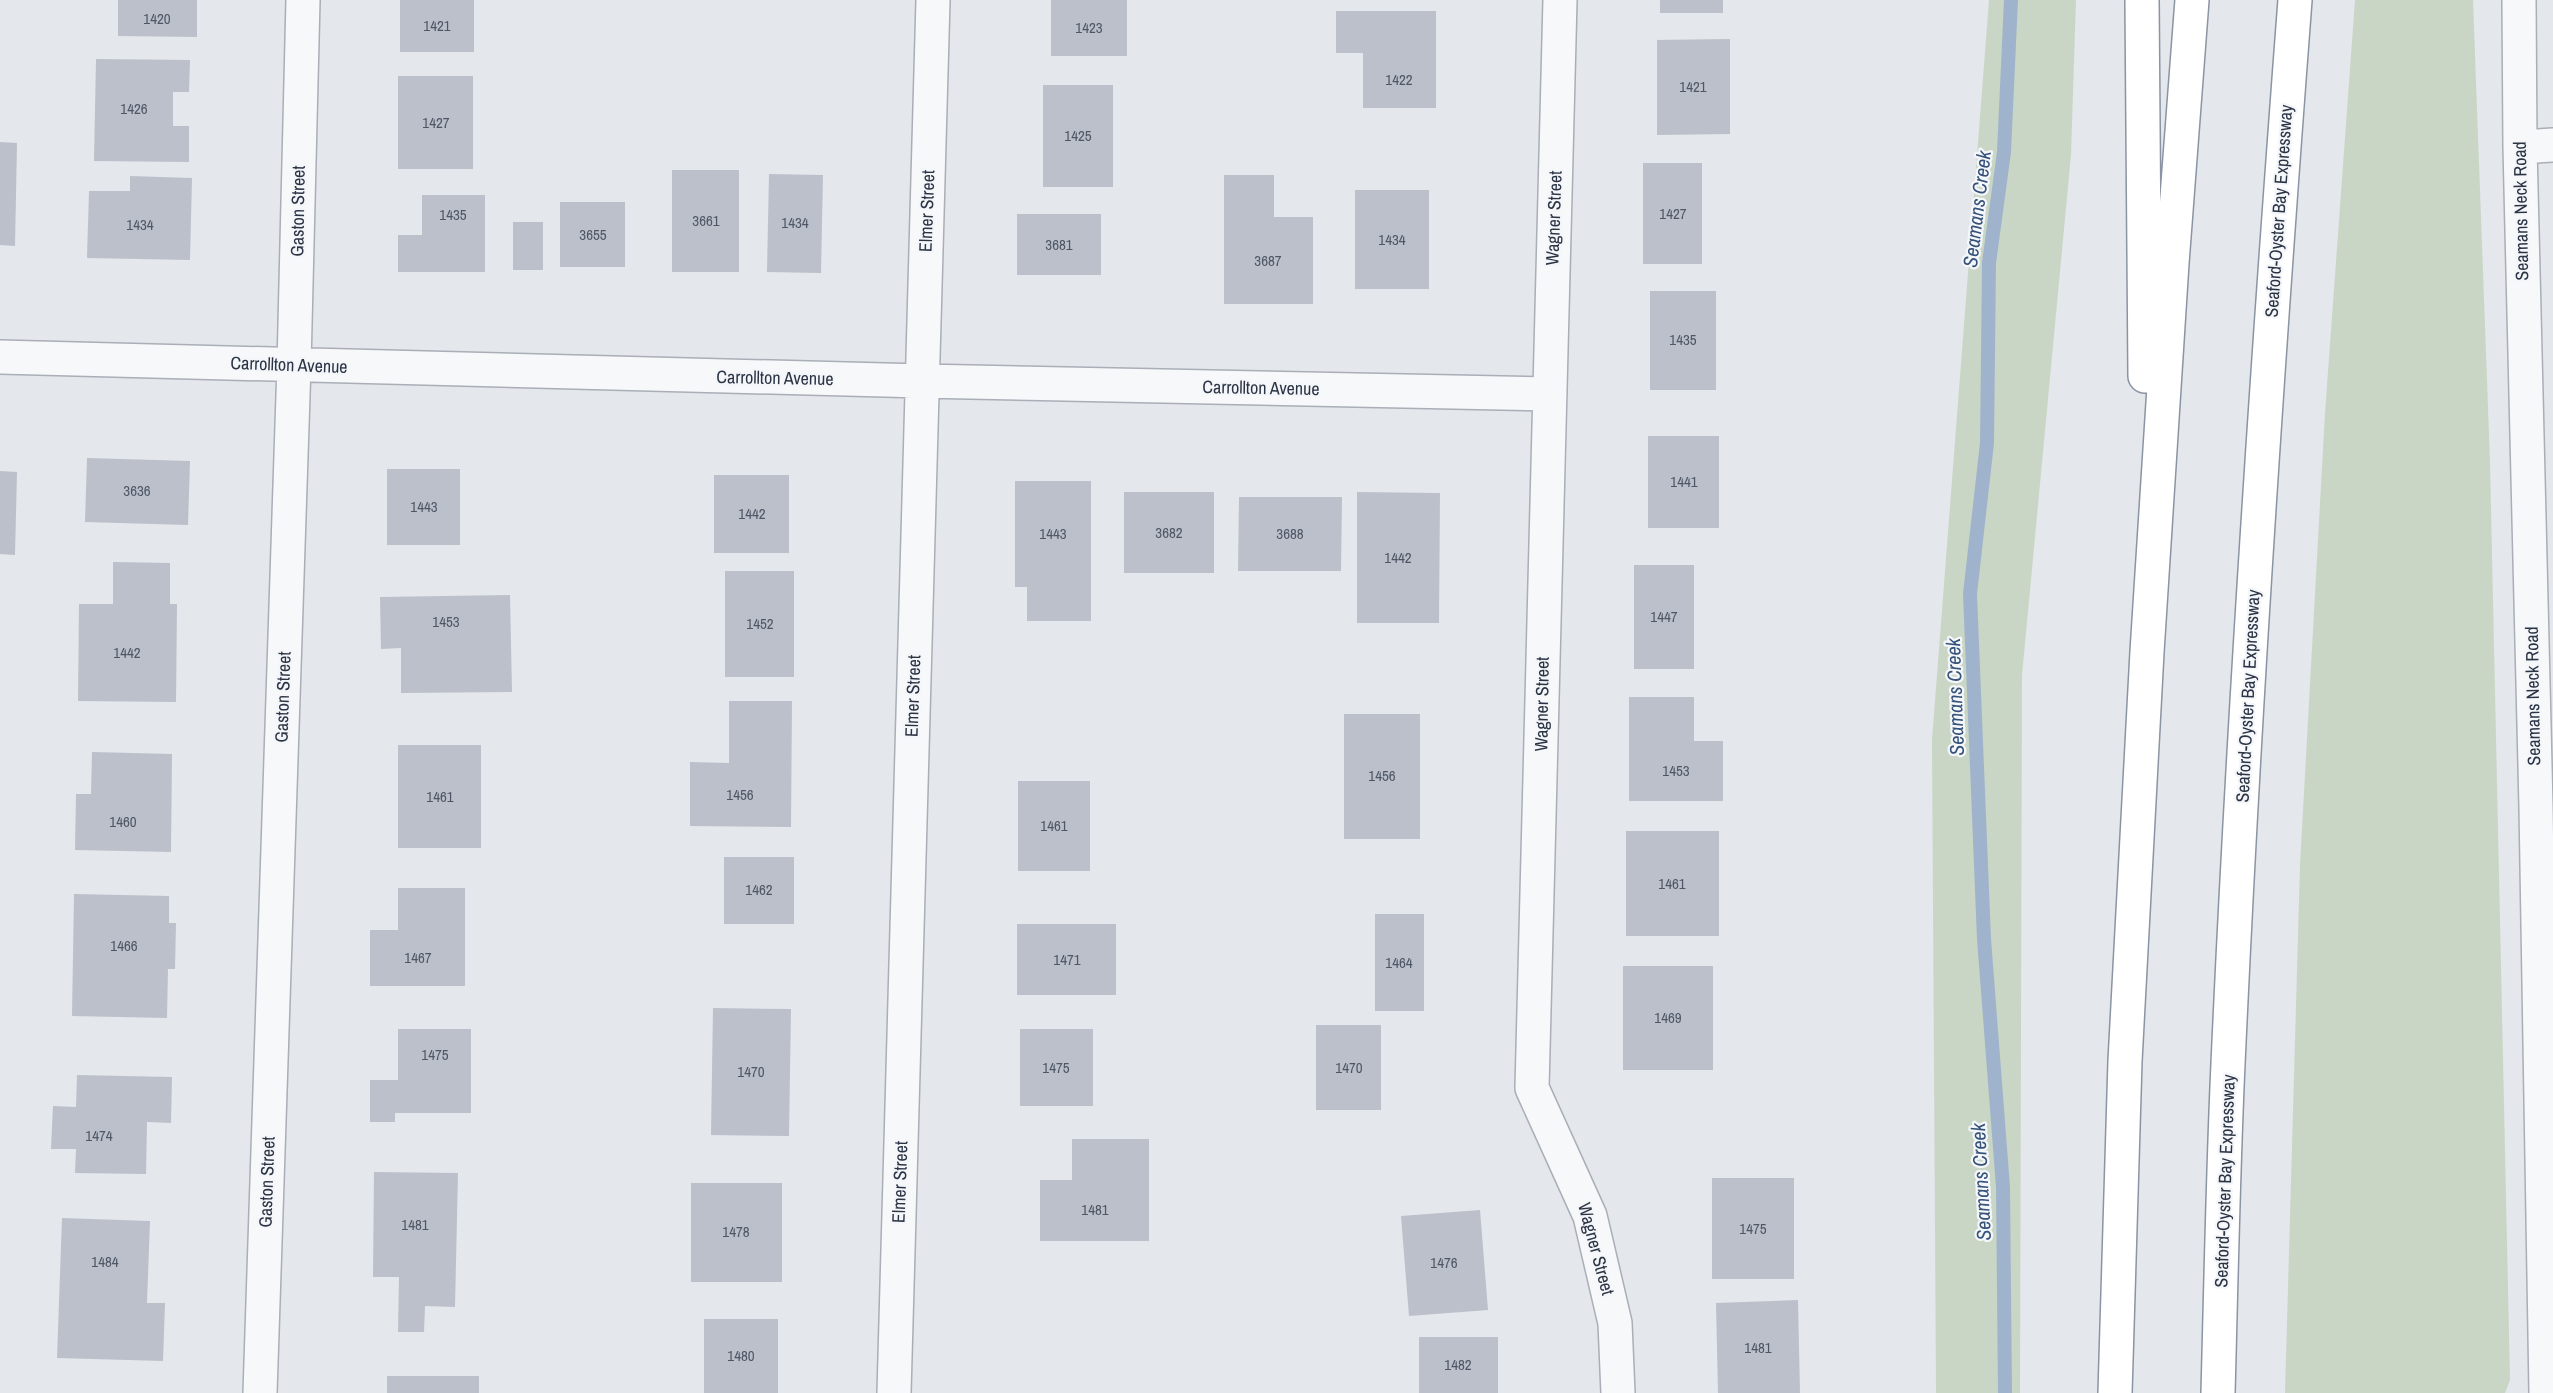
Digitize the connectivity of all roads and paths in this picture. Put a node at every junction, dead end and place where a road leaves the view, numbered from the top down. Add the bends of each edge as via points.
1 (303, 0) edge
2 (933, 0) edge
3 (1560, 0) edge
4 (2142, 0) edge
5 (2192, 0) edge
6 (2295, 0) edge
7 (2519, 0) edge
8 (2553, 146) edge
9 (2520, 147) junction
10 (0, 357) edge
11 (294, 365) junction
12 (922, 381) junction
13 (1550, 394) junction
14 (2147, 652) junction
15 (2545, 806) edge
16 (260, 1393) edge
17 (894, 1393) edge
18 (1618, 1393) edge
19 (2115, 1393) edge
20 (2218, 1393) edge
21 (2546, 1393) edge

1 - 11 street, Gaston Street
2 - 12 street, Elmer Street
3 - 13 street, Wagner Street
4 - 14 highway
5 - 14 highway
6 - 20 highway, Seaford-Oyster Bay Expressway via 2250,658 2228,1065
7 - 9 street, Seamans Neck Road
8 - 9 street
9 - 15 street, Seamans Neck Road
10 - 11 street, Carrollton Avenue
11 - 12 street, Carrollton Avenue
11 - 16 street, Gaston Street
12 - 13 street, Carrollton Avenue
12 - 17 street, Elmer Street
13 - 18 street, Wagner Street via 1532,1088 1590,1216 1615,1323
14 - 19 highway via 2125,1061
15 - 21 street, Seamans Neck Road

